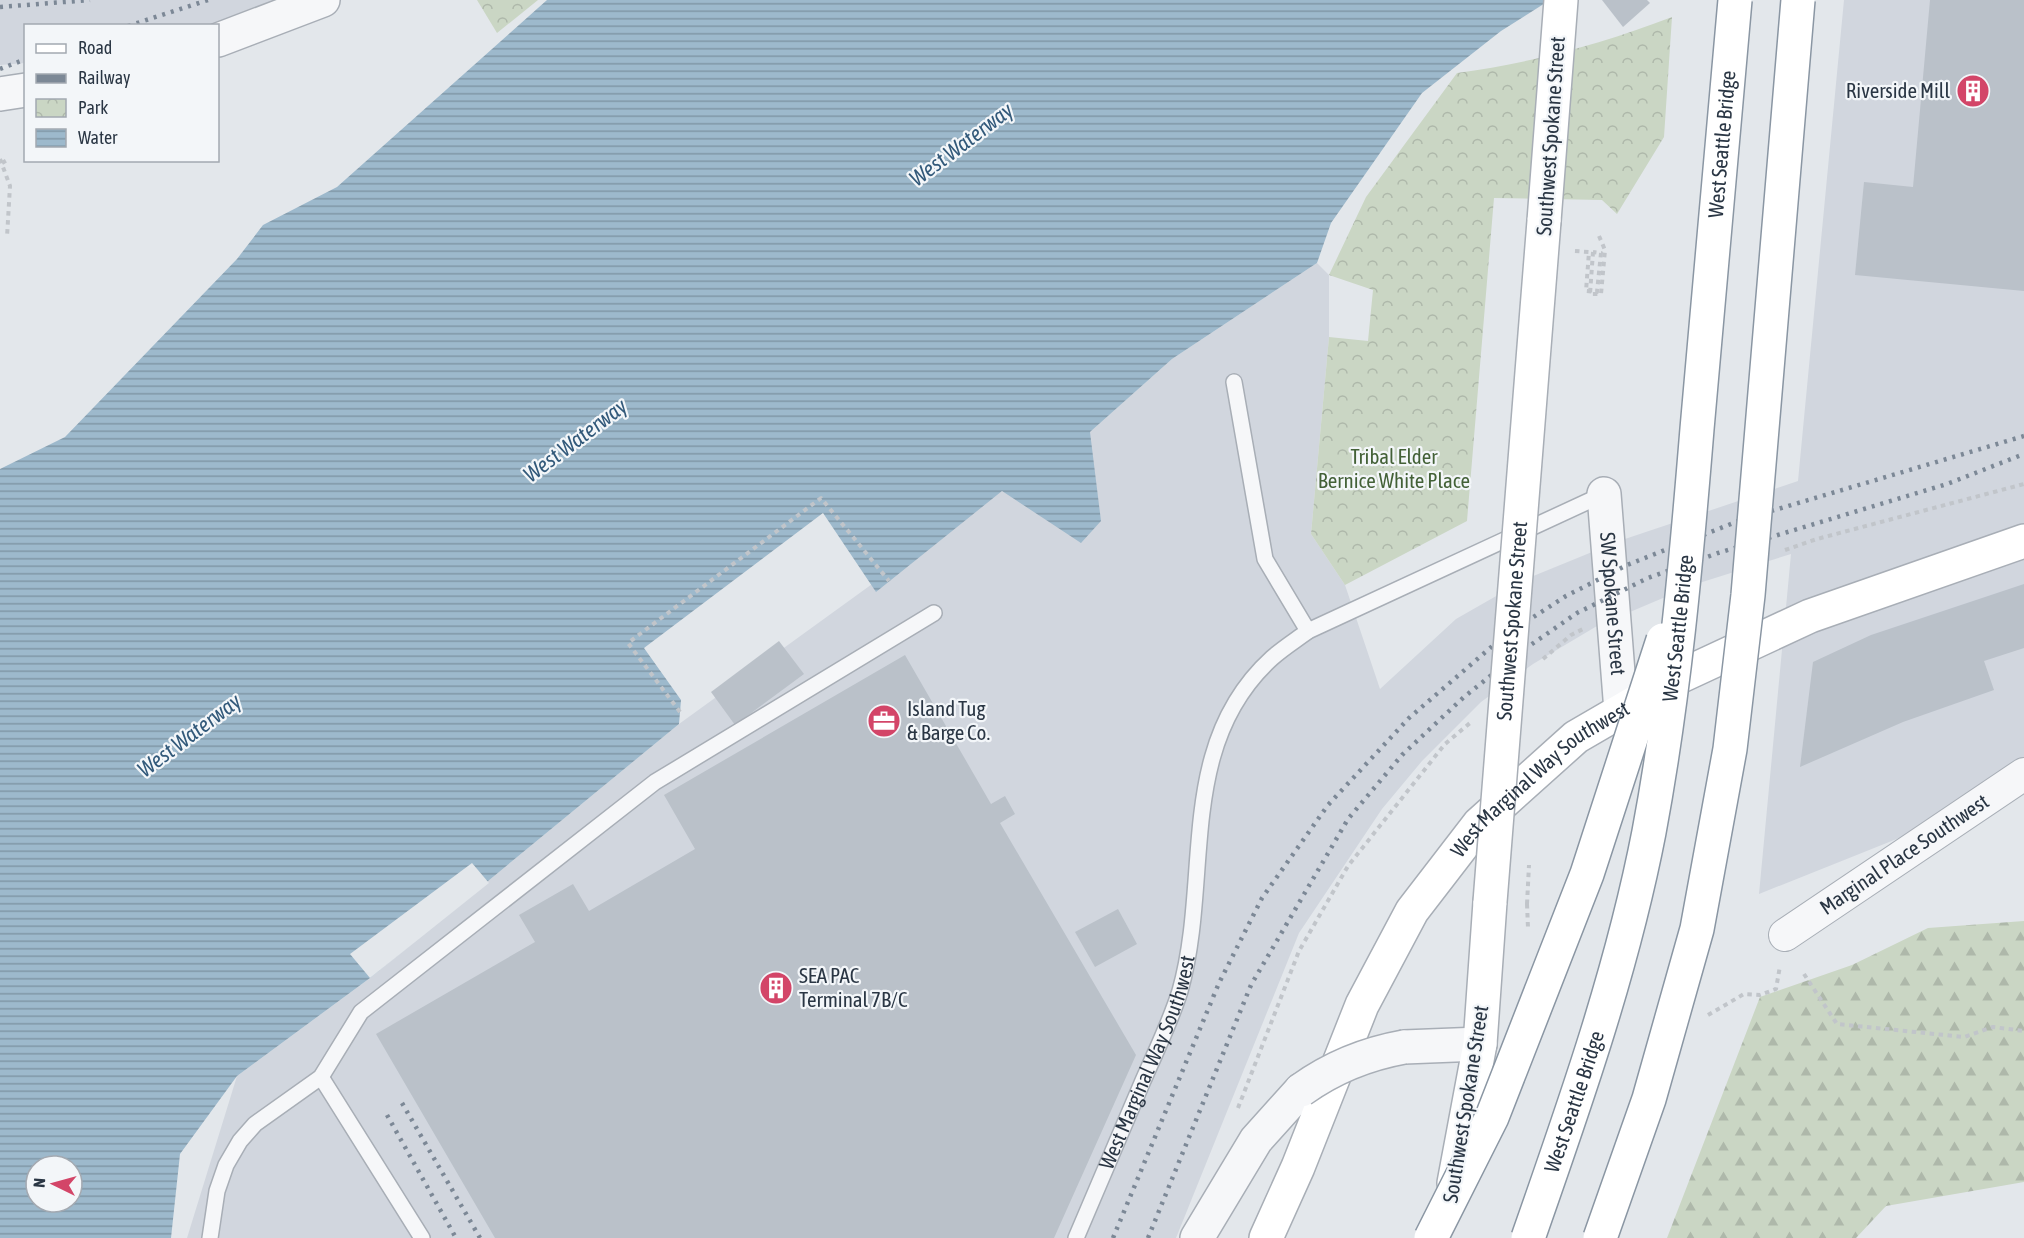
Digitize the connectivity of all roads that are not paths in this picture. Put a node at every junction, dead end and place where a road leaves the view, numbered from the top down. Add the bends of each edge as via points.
1 (323, 0) edge
2 (1562, 0) edge
3 (1735, 0) edge
4 (1798, 0) edge
5 (219, 40) edge
6 (24, 90) edge
7 (0, 94) edge
8 (1233, 382) dead end
9 (1604, 494) joint
10 (2024, 541) edge
11 (1685, 573) junction
12 (934, 613) dead end
13 (1308, 631) junction
14 (1621, 711) junction
15 (2024, 774) edge
16 (1785, 935) dead end
17 (1480, 1044) junction
18 (321, 1077) junction
19 (210, 1238) edge
20 (422, 1238) edge
21 (1076, 1238) edge
22 (1197, 1238) edge
23 (1266, 1238) edge
24 (1431, 1238) edge
25 (1443, 1238) edge
26 (1528, 1238) edge
27 (1600, 1238) edge

1 - 5 street
2 - 17 main road, Southwest Spokane Street, bridge
3 - 11 main road, West Seattle Bridge, bridge
4 - 27 main road, bridge via 1748,595 1730,749 1697,929 1649,1099
6 - 7 street
8 - 13 lane via 1265,559
9 - 13 lane, West Marginal Way Southwest
9 - 14 street, SW Spokane Street
10 - 14 main road, West Marginal Way Southwest via 1810,616 1681,676
11 - 24 main road, bridge via 1587,874 1492,1117
11 - 26 main road, West Seattle Bridge, bridge via 1670,709 1643,856 1593,1052
12 - 18 lane via 655,782 362,1012
13 - 21 lane, West Marginal Way Southwest via 1272,658 1251,681 1218,734 1204,794 1191,948 1179,993
14 - 23 main road, West Marginal Way Southwest via 1576,738 1479,824 1412,911 1362,1005
15 - 16 street, Marginal Place Southwest
17 - 22 street, bridge via 1404,1047 1324,1073 1301,1090 1256,1140
17 - 25 main road, Southwest Spokane Street
18 - 19 lane via 255,1124 240,1141 217,1191
18 - 20 lane

